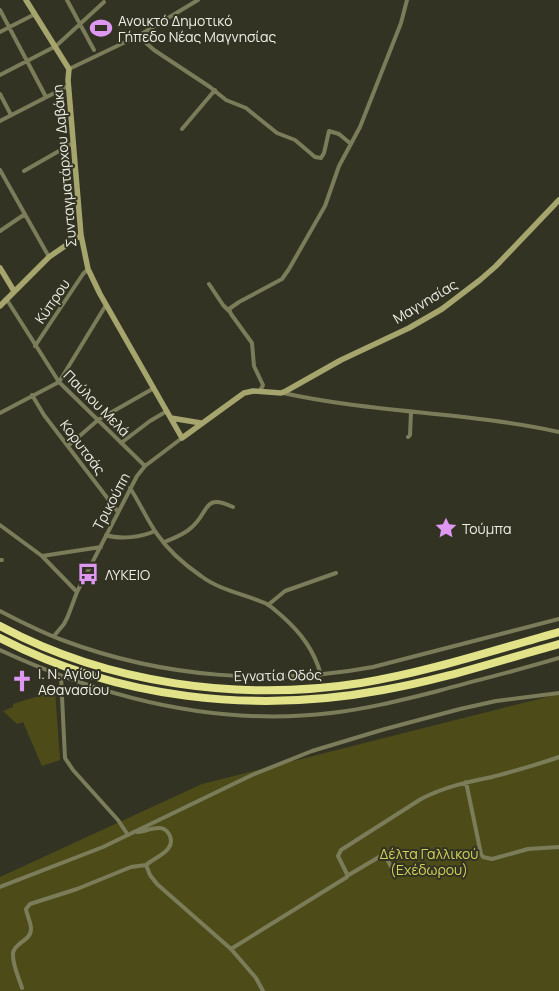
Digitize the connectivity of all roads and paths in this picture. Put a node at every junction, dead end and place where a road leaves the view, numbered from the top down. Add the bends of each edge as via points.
1 (34, 0) edge
2 (67, 0) edge
3 (198, 0) edge
4 (407, 0) edge
5 (27, 2) edge
6 (104, 2) dead end
7 (0, 10) edge
8 (35, 14) junction
9 (80, 24) junction
10 (9, 28) junction
11 (0, 32) edge
12 (138, 36) junction
13 (56, 46) junction
14 (94, 50) dead end
15 (28, 61) junction
16 (69, 69) junction
17 (0, 75) edge
18 (68, 86) junction
19 (215, 90) junction
20 (0, 94) edge
21 (46, 96) junction
22 (11, 115) junction
23 (0, 121) edge
24 (182, 129) dead end
25 (73, 142) junction
26 (351, 144) junction
27 (0, 170) edge
28 (24, 171) dead end
29 (2, 176) edge
30 (559, 200) edge
31 (25, 214) junction
32 (0, 230) edge
33 (81, 235) junction
34 (49, 257) junction
35 (0, 268) edge
36 (88, 269) junction
37 (209, 284) dead end
38 (14, 292) junction
39 (7, 300) junction
40 (106, 305) junction
41 (0, 306) edge
42 (229, 311) junction
43 (35, 346) junction
44 (59, 382) junction
45 (154, 388) junction
46 (260, 391) junction
47 (281, 393) junction
48 (32, 395) junction
49 (167, 411) junction
50 (412, 412) junction
51 (0, 413) edge
52 (172, 418) junction
53 (98, 420) junction
54 (201, 423) junction
55 (559, 432) edge
56 (408, 437) dead end
57 (182, 438) junction
58 (121, 442) junction
59 (68, 446) junction
60 (145, 466) junction
61 (130, 488) junction
62 (234, 507) dead end
63 (118, 512) junction
64 (0, 525) edge
65 (155, 531) junction
66 (106, 535) junction
67 (164, 542) junction
68 (100, 547) junction
69 (42, 556) junction
70 (336, 573) dead end
71 (77, 592) junction
72 (268, 605) junction
73 (0, 611) edge
74 (559, 619) edge
75 (0, 626) edge
76 (559, 632) edge
77 (54, 636) junction
78 (0, 638) edge
79 (559, 644) edge
80 (0, 650) edge
81 (559, 658) edge
82 (321, 675) junction
83 (61, 676) junction
84 (559, 692) edge
85 (559, 757) edge
86 (466, 782) junction
87 (134, 832) junction
88 (128, 835) junction
89 (559, 847) edge
90 (146, 865) junction
91 (393, 870) dead end
92 (347, 876) junction
93 (0, 887) edge
94 (231, 949) junction
95 (22, 988) dead end
96 (263, 991) edge

1 - 5 street
2 - 9 street
3 - 12 street
4 - 26 street via 368,111
5 - 8 street, Συνταγματάρχου Δαβάκη
6 - 9 street
7 - 10 street
8 - 10 street
8 - 13 street, Συνταγματάρχου Δαβάκη
9 - 13 street
9 - 14 street
10 - 11 street
10 - 15 street
12 - 16 street
12 - 19 street
13 - 15 street
13 - 16 street, Συνταγματάρχου Δαβάκη
15 - 17 street
15 - 21 street
16 - 18 street, Συνταγματάρχου Δαβάκη
18 - 21 street
18 - 25 street, Συνταγματάρχου Δαβάκη
19 - 24 street
19 - 26 street via 232,103 246,108 277,133 295,140 317,158 324,153 329,131 339,134
20 - 22 street
21 - 22 street
22 - 23 street
25 - 28 street
25 - 33 street, Συνταγματάρχου Δαβάκη
26 - 42 street via 334,176 325,206 284,277 238,302
27 - 29 street
29 - 31 street
30 - 47 street, Μαγνησίας via 496,266 442,309
31 - 32 street
31 - 34 street
33 - 34 street
33 - 36 street, Συνταγματάρχου Δαβάκη
34 - 38 street
35 - 38 street
36 - 40 street, Συνταγματάρχου Δαβάκη
36 - 43 street, Κύπρου
37 - 42 street
38 - 39 street
39 - 41 street
39 - 43 street, Παύλου Μελά
40 - 44 street
40 - 45 street, Συνταγματάρχου Δαβάκη
42 - 46 street via 253,346 254,366 263,384
43 - 44 street, Παύλου Μελά
44 - 48 street
44 - 53 street, Παύλου Μελά
45 - 49 street, Συνταγματάρχου Δαβάκη
45 - 53 street
46 - 47 street, Τρικούπη
46 - 54 street, Τρικούπη via 237,396
47 - 50 street via 349,406
48 - 51 street
48 - 59 street, Κορυτσάς
49 - 52 street, Συνταγματάρχου Δαβάκη
49 - 58 street
50 - 55 street
50 - 56 street
52 - 54 street
52 - 57 street, Συνταγματάρχου Δαβάκη
53 - 58 street, Παύλου Μελά
53 - 59 street
54 - 57 street, Τρικούπη
57 - 60 street, Τρικούπη
58 - 60 street, Παύλου Μελά
59 - 63 street, Κορυτσάς
60 - 61 street, Τρικούπη
61 - 63 street, Τρικούπη
61 - 65 street
62 - 67 street via 220,501 213,503 188,530
63 - 66 street, Τρικούπη
64 - 69 street
65 - 66 street via 118,538
65 - 67 street
66 - 68 street, Τρικούπη
67 - 72 street via 193,571 211,583
68 - 69 street
68 - 71 street, Τρικούπη
69 - 71 street
70 - 72 street via 285,591
71 - 77 street, Τρικούπη via 64,624
72 - 82 street via 309,645
73 - 77 street
74 - 82 street via 381,665
75 - 76 highway, Εγνατία Οδός via 74,658 147,678 217,688 275,690 342,686 384,678
77 - 82 street via 99,652 157,666 229,675
78 - 79 highway, Εγνατία Οδός via 68,668 145,689 216,700 274,702 327,699 385,690
80 - 83 street
81 - 83 street via 388,703 331,714 284,717 244,717 186,710 104,692
83 - 88 street via 66,762
84 - 87 street via 487,703 340,742 252,775
85 - 86 street
86 - 89 street via 483,857 492,859 528,849
86 - 92 street via 421,799 341,850 338,856
87 - 88 street
87 - 90 street via 157,828 166,830 170,835 169,848
88 - 93 street
90 - 94 street via 157,884
90 - 95 street via 131,867 30,904 26,909 30,933 16,946 13,954
91 - 92 street via 384,854
92 - 94 street
94 - 96 street

